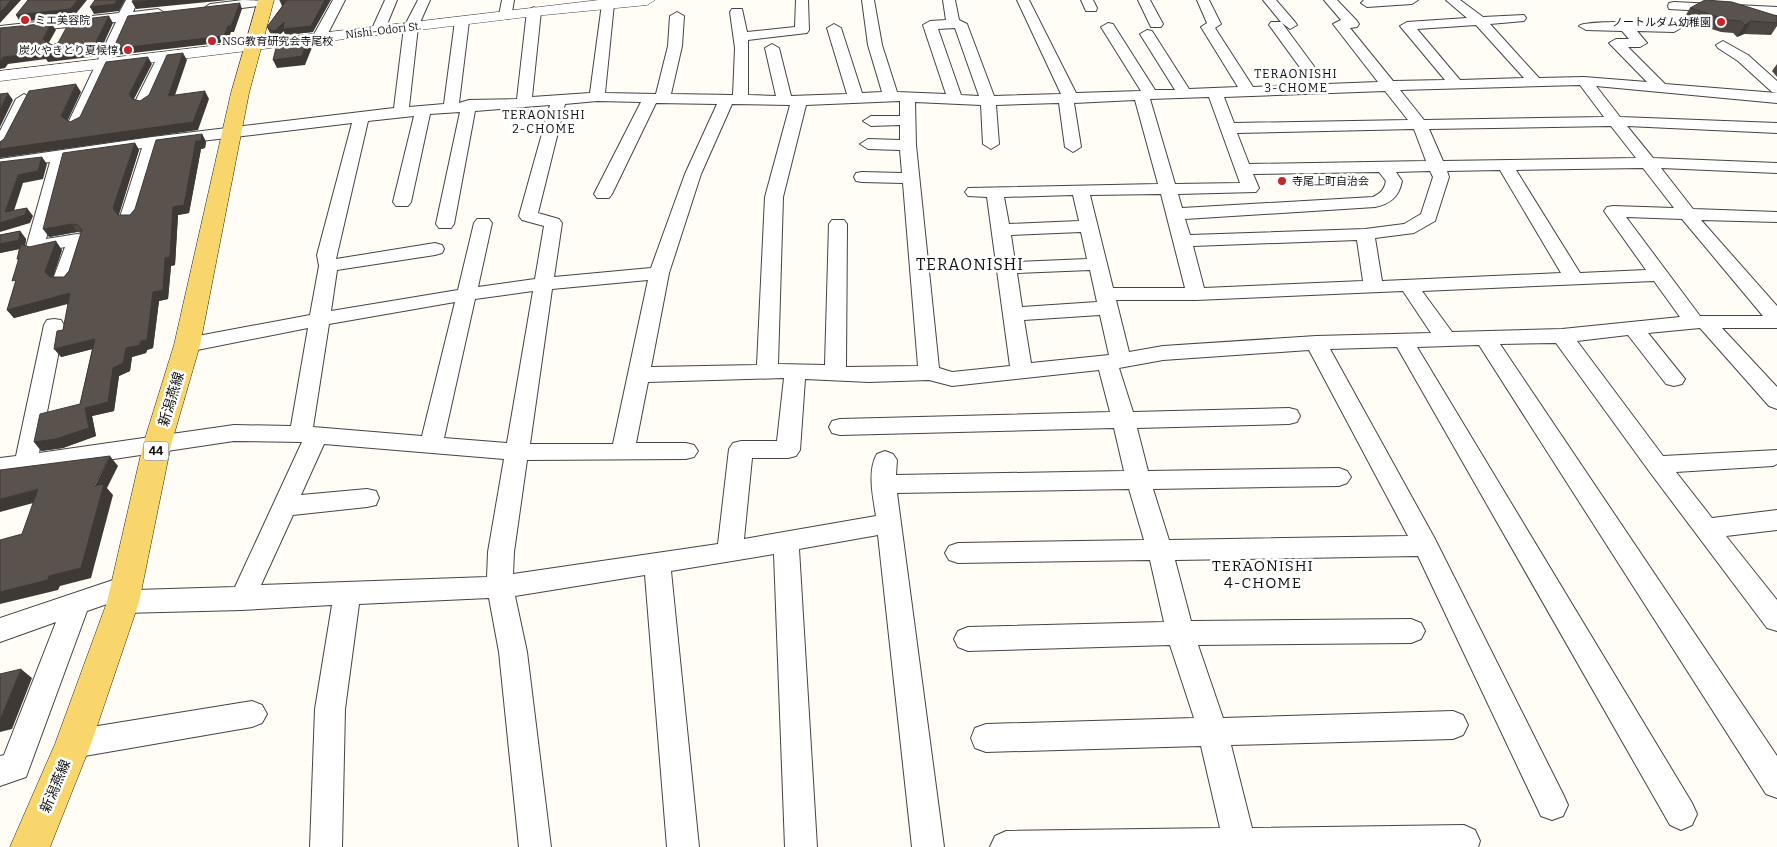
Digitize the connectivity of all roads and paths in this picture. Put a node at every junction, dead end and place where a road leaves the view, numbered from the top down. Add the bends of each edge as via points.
1 (132, 0) edge
2 (338, 0) edge
3 (391, 0) edge
4 (424, 0) edge
5 (647, 0) edge
6 (802, 0) edge
7 (868, 0) edge
8 (949, 0) edge
9 (1023, 0) edge
10 (1144, 0) edge
11 (1202, 0) edge
12 (1269, 0) edge
13 (1330, 0) edge
14 (1412, 0) edge
15 (1452, 0) edge
16 (266, 1) edge
17 (1367, 3) dead end
18 (608, 4) junction
19 (90, 7) edge
20 (538, 7) edge
21 (1674, 7) edge
22 (507, 8) edge
23 (199, 9) edge
24 (1777, 11) edge
25 (170, 12) edge
26 (736, 12) dead end
27 (18, 15) edge
28 (677, 16) dead end
29 (123, 18) junction
30 (1519, 18) dead end
31 (462, 20) junction
32 (1480, 21) junction
33 (73, 22) junction
34 (953, 24) junction
35 (1586, 26) dead end
36 (1624, 26) junction
37 (411, 27) junction
38 (1108, 27) dead end
39 (834, 28) dead end
40 (1674, 28) dead end
41 (3, 30) edge
42 (378, 31) junction
43 (740, 37) junction
44 (319, 38) junction
45 (60, 39) edge
46 (1723, 45) dead end
47 (252, 47) junction
48 (772, 48) dead end
49 (165, 56) junction
50 (103, 62) junction
51 (0, 76) edge
52 (1584, 81) junction
53 (1535, 82) junction
54 (1457, 85) junction
55 (1389, 86) junction
56 (1660, 87) junction
57 (1322, 88) junction
58 (1248, 91) junction
59 (1215, 93) junction
60 (1186, 94) junction
61 (1146, 95) junction
62 (1773, 95) edge
63 (899, 96) junction
64 (596, 97) junction
65 (657, 97) junction
66 (856, 98) junction
67 (24, 99) edge
68 (559, 99) junction
69 (734, 99) junction
70 (955, 99) junction
71 (1068, 99) junction
72 (792, 100) junction
73 (524, 101) junction
74 (988, 101) junction
75 (143, 102) edge
76 (469, 105) junction
77 (450, 107) junction
78 (423, 110) junction
79 (1777, 110) edge
80 (401, 112) junction
81 (361, 117) junction
82 (908, 120) junction
83 (871, 121) dead end
84 (1615, 121) junction
85 (76, 123) edge
86 (1420, 125) junction
87 (1228, 128) junction
88 (1777, 128) edge
89 (231, 132) junction
90 (152, 142) junction
91 (868, 144) dead end
92 (991, 144) dead end
93 (908, 145) junction
94 (0, 146) edge
95 (1073, 147) dead end
96 (60, 155) junction
97 (1648, 163) junction
98 (0, 164) edge
99 (1506, 165) junction
100 (1383, 166) junction
101 (1437, 166) junction
102 (1243, 168) junction
103 (1777, 168) edge
104 (862, 177) dead end
105 (911, 178) junction
106 (1167, 189) junction
107 (1080, 190) junction
108 (974, 192) dead end
109 (995, 192) junction
110 (603, 194) dead end
111 (402, 202) dead end
112 (1688, 213) junction
113 (1174, 214) junction
114 (130, 217) edge
115 (1775, 220) edge
116 (483, 223) dead end
117 (445, 224) dead end
118 (838, 224) dead end
119 (1088, 226) junction
120 (39, 230) junction
121 (1001, 230) junction
122 (19, 234) edge
123 (1365, 234) junction
124 (1183, 242) junction
125 (435, 249) dead end
126 (1098, 264) junction
127 (328, 266) junction
128 (1006, 268) junction
129 (659, 273) junction
130 (1660, 275) junction
131 (63, 279) edge
132 (1574, 279) junction
133 (542, 284) junction
134 (1408, 285) junction
135 (1373, 287) junction
136 (1196, 294) junction
137 (467, 295) junction
138 (1106, 301) junction
139 (1013, 314) junction
140 (318, 320) junction
141 (1777, 320) edge
142 (1700, 322) junction
143 (54, 325) dead end
144 (1633, 328) junction
145 (1562, 336) junction
146 (1485, 338) junction
147 (1446, 339) junction
148 (1403, 340) junction
149 (1316, 342) junction
150 (187, 345) junction
151 (1114, 361) junction
152 (795, 371) junction
153 (767, 372) junction
154 (1022, 372) junction
155 (835, 373) junction
156 (929, 373) junction
157 (637, 374) junction
158 (1674, 380) dead end
159 (1777, 401) edge
160 (1289, 416) dead end
161 (1124, 421) junction
162 (840, 427) dead end
163 (309, 435) junction
164 (157, 445) junction
165 (431, 445) junction
166 (686, 451) dead end
167 (515, 452) junction
168 (623, 452) junction
169 (1773, 458) dead end
170 (884, 460) dead end
171 (26, 462) junction
172 (1657, 464) junction
173 (0, 468) edge
174 (1339, 476) dead end
175 (1138, 480) junction
176 (884, 484) junction
177 (367, 498) dead end
178 (284, 506) junction
179 (1777, 520) edge
180 (889, 523) junction
181 (1707, 528) junction
182 (786, 541) junction
183 (1426, 546) junction
184 (1160, 550) junction
185 (730, 552) junction
186 (958, 553) dead end
187 (657, 564) junction
188 (500, 587) junction
189 (124, 594) junction
190 (347, 594) junction
191 (242, 599) junction
192 (76, 604) junction
193 (1777, 620) edge
194 (0, 630) edge
195 (1411, 631) dead end
196 (1180, 633) junction
197 (968, 639) dead end
198 (252, 714) dead end
199 (1453, 725) dead end
200 (1212, 730) junction
201 (986, 738) dead end
202 (73, 744) junction
203 (0, 771) edge
204 (1777, 783) edge
205 (1552, 805) dead end
206 (1681, 814) dead end
207 (1464, 841) dead end
208 (1240, 845) edge
209 (30, 847) edge
210 (326, 847) edge
211 (535, 847) edge
212 (683, 847) edge
213 (801, 847) edge
214 (928, 847) edge
215 (1006, 847) edge

1 - 29 street
2 - 44 street
3 - 42 street
4 - 37 street
5 - 18 street, Nishi-Odori St.
6 - 43 street via 802,30
7 - 63 street via 875,45
8 - 34 street
9 - 71 street
10 - 60 street via 1151,29
11 - 58 street via 1211,25
12 - 57 street
13 - 55 street via 1352,24 1340,24
14 - 17 street
15 - 32 street
16 - 23 street
16 - 47 main road, 新潟燕線 / 44
18 - 20 street, Nishi-Odori St.
18 - 64 street
19 - 33 street
20 - 22 street, Nishi-Odori St.
20 - 73 street
21 - 24 street
22 - 31 street, Nishi-Odori St.
25 - 29 street
26 - 43 street
27 - 41 street
28 - 65 street via 678,33
29 - 33 street
29 - 50 street
30 - 32 street
31 - 37 street, Nishi-Odori St.
31 - 77 street
32 - 53 street
32 - 54 street via 1407,26
33 - 41 street
33 - 45 street
34 - 70 street via 930,25
34 - 74 street via 960,24
35 - 36 street
36 - 40 street
36 - 56 street via 1640,43 1616,43
37 - 42 street, Nishi-Odori St.
37 - 80 street
38 - 61 street
39 - 66 street
42 - 44 street, Nishi-Odori St.
43 - 69 street
44 - 47 street, Nishi-Odori St.
46 - 62 street via 1743,58
47 - 49 street, Nishi-Odori St.
47 - 89 main road, 新潟燕線 / 44
48 - 72 street
49 - 50 street, Nishi-Odori St.
49 - 75 street
50 - 51 street, Nishi-Odori St.
50 - 85 street
52 - 53 street
52 - 56 street
52 - 84 street
53 - 54 street
54 - 55 street
55 - 57 street
55 - 86 street
56 - 62 street
57 - 58 street
58 - 59 street
59 - 60 street
59 - 87 street
60 - 61 street
61 - 71 street
61 - 106 street
62 - 79 street
63 - 66 street
63 - 70 street
63 - 82 street
64 - 65 street
64 - 68 street
65 - 69 street
65 - 110 street
66 - 72 street
67 - 94 street
68 - 73 street
68 - 133 street via 528,216 553,222
69 - 72 street
69 - 129 street via 693,174
70 - 74 street
71 - 74 street
71 - 95 street
72 - 153 street via 774,198
73 - 76 street
74 - 92 street
76 - 77 street
76 - 117 street
77 - 78 street
78 - 80 street
78 - 111 street
80 - 81 street
81 - 89 street
81 - 127 street via 326,255
82 - 83 street
82 - 93 street
84 - 86 street
84 - 88 street
84 - 97 street
86 - 87 street
86 - 101 street
87 - 102 street
89 - 90 street
89 - 150 main road, 新潟燕線 / 44
90 - 96 street
90 - 114 street
91 - 93 street
93 - 105 street
96 - 98 street
96 - 120 street
97 - 99 street
97 - 103 street
97 - 112 street
99 - 101 street
99 - 132 street
100 - 101 street
100 - 102 street
100 - 113 street via 1394,181 1387,198 1375,202
101 - 123 street via 1440,178 1429,217 1408,229
102 - 106 street via 1250,188
104 - 105 street
105 - 156 street
106 - 107 street
106 - 113 street
107 - 109 street
107 - 119 street
108 - 109 street
109 - 121 street
112 - 115 street
112 - 130 street via 1613,211
112 - 141 street
113 - 124 street
116 - 137 street
118 - 155 street
119 - 121 street
119 - 126 street
120 - 122 street
120 - 131 street via 35,246 77,239
121 - 128 street
123 - 124 street
123 - 135 street
124 - 136 street
125 - 127 street
126 - 128 street
126 - 138 street
127 - 140 street
128 - 139 street
129 - 133 street
129 - 157 street
130 - 132 street
130 - 142 street
132 - 134 street
133 - 137 street
133 - 167 street
134 - 135 street
134 - 147 street
135 - 136 street
136 - 138 street
137 - 140 street
137 - 165 street
138 - 139 street
138 - 151 street
139 - 154 street
140 - 150 street
140 - 163 street
141 - 142 street
142 - 144 street
142 - 159 street
143 - 171 street
144 - 145 street
144 - 158 street
145 - 146 street
145 - 172 street
146 - 147 street
146 - 204 street
147 - 148 street
148 - 149 street
148 - 206 street
149 - 151 street via 1163,353
149 - 183 street
150 - 164 main road, 新潟燕線 / 44
151 - 154 street
151 - 161 street
152 - 153 street
152 - 155 street
152 - 185 street via 788,450 741,449
153 - 157 street
154 - 156 street via 952,379
155 - 156 street
157 - 168 street
160 - 161 street
161 - 162 street
161 - 175 street
163 - 164 street via 234,433
163 - 165 street
163 - 178 street
164 - 171 street
164 - 189 main road, 新潟燕線 / 44
165 - 167 street
166 - 168 street
167 - 168 street
167 - 188 street via 501,552
169 - 172 street
170 - 176 street
171 - 173 street
172 - 181 street
174 - 175 street
175 - 176 street
175 - 184 street
176 - 180 street
177 - 178 street
178 - 191 street
179 - 181 street
180 - 182 street
180 - 214 street
181 - 193 street
182 - 185 street
182 - 213 street
183 - 184 street
183 - 205 street
184 - 186 street
184 - 196 street
185 - 187 street
187 - 188 street
187 - 212 street
188 - 190 street
188 - 211 street via 514,652
189 - 191 street
189 - 192 street
189 - 202 main road, 新潟燕線 / 44
190 - 191 street
190 - 210 street via 330,710
192 - 194 street
192 - 203 street via 15,767
195 - 196 street
196 - 197 street
196 - 200 street
198 - 202 street
199 - 200 street
200 - 201 street
200 - 208 street
202 - 209 main road, 新潟燕線 / 44
207 - 208 street
208 - 215 street

